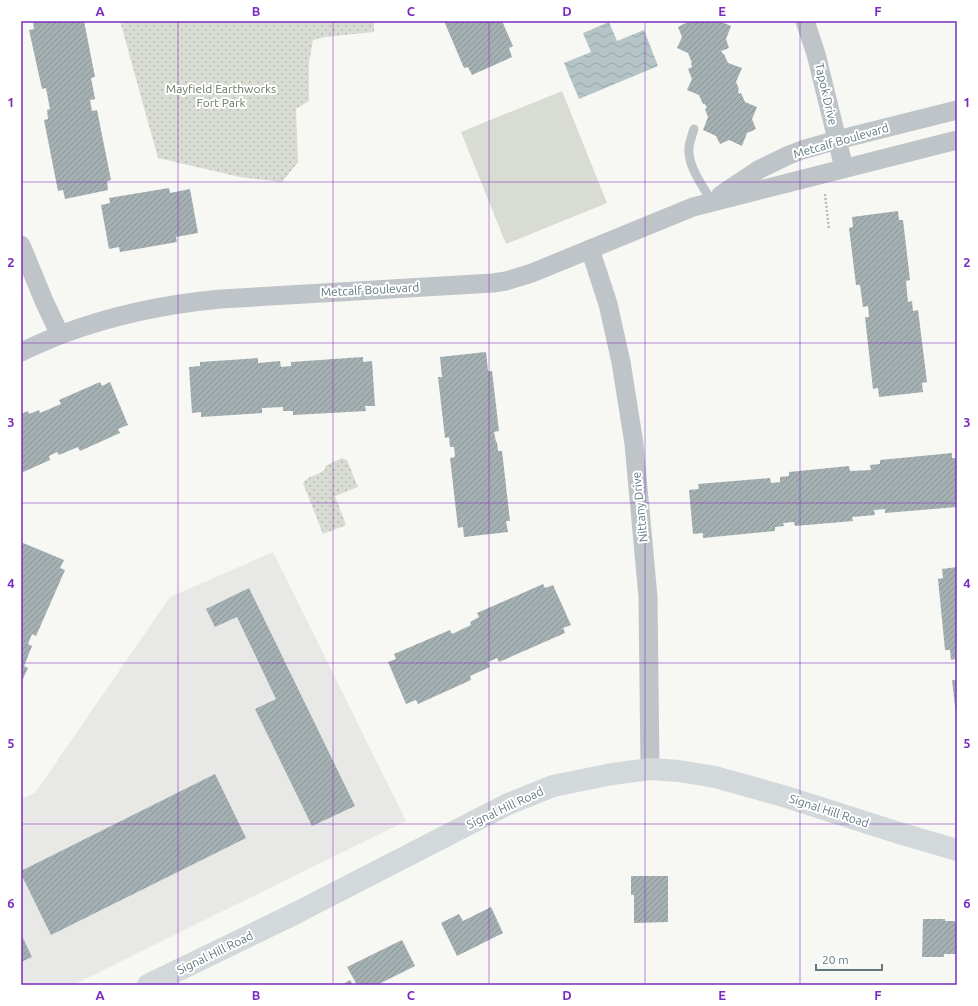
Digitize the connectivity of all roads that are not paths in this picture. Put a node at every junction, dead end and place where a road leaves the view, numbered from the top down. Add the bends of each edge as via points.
1 (805, 21) edge
2 (957, 110) edge
3 (694, 129) dead end
4 (837, 140) junction
5 (957, 140) edge
6 (844, 168) junction
7 (712, 202) junction
8 (21, 245) edge
9 (590, 249) junction
10 (60, 335) junction
11 (21, 352) edge
12 (650, 769) junction
13 (957, 850) edge
14 (148, 985) edge

1 - 4 street, Tapok Drive via 816,54
2 - 4 street, Metcalf Boulevard
3 - 7 lane via 689,148 690,158
4 - 6 street, Tapok Drive
4 - 7 street, Metcalf Boulevard via 789,155 760,170
5 - 6 street, Metcalf Boulevard
6 - 7 street, Metcalf Boulevard
7 - 9 street, Metcalf Boulevard via 681,211
8 - 10 street
9 - 10 street, Metcalf Boulevard via 506,281 195,301 130,314
9 - 12 street, Nittany Drive via 608,304 621,362 634,444 648,597
10 - 11 street, Metcalf Boulevard
12 - 13 main road, Signal Hill Road via 715,776
12 - 14 main road, Signal Hill Road via 579,780 553,786 520,799 303,910

